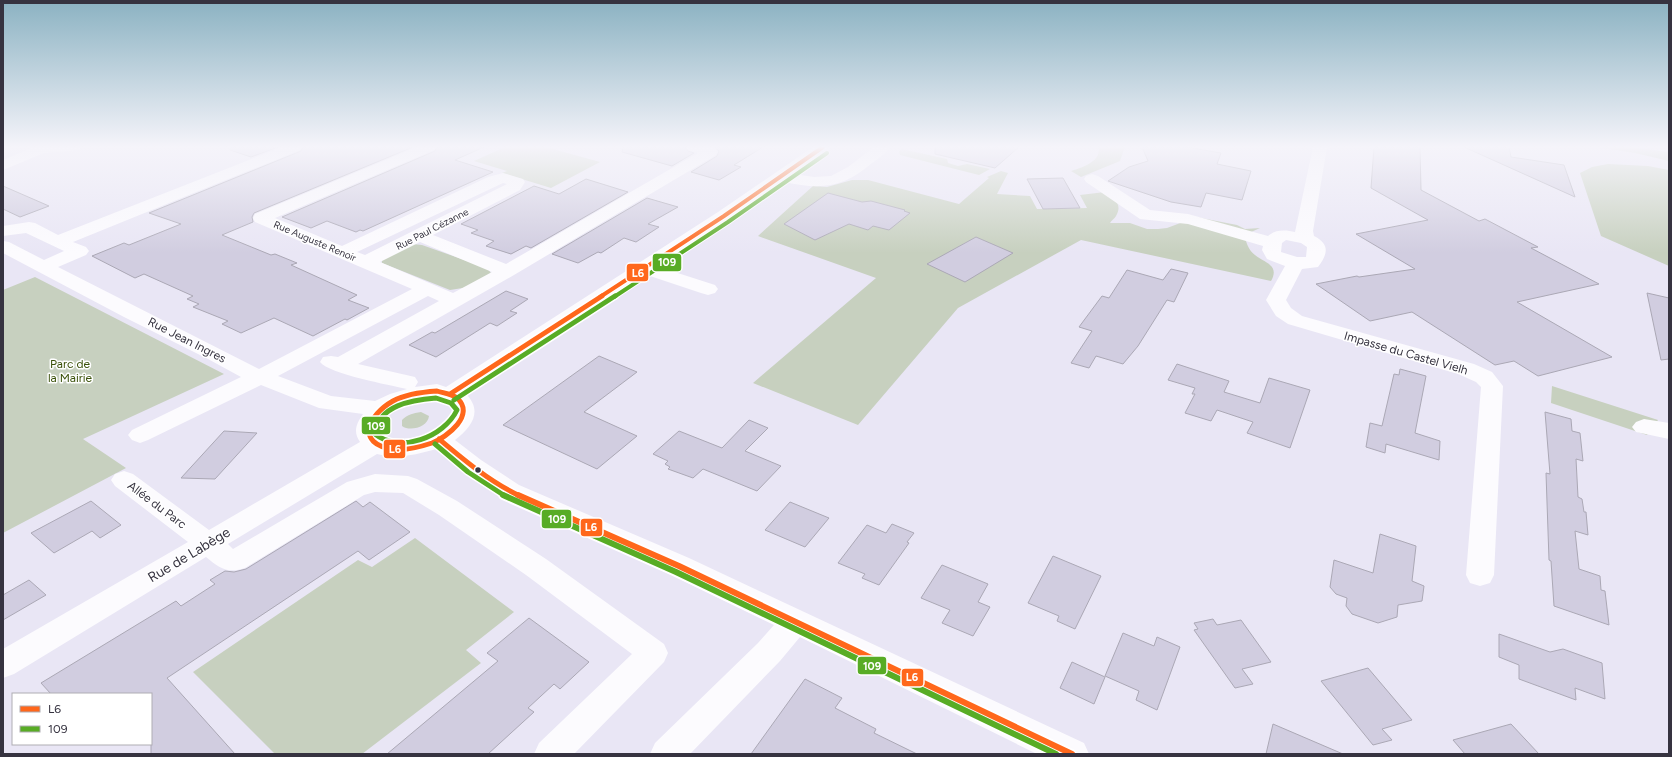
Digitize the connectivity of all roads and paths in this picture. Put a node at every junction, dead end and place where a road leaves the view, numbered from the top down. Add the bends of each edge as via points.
1 (206, 182) edge
2 (345, 182) edge
3 (489, 182) edge
4 (517, 182) edge
5 (659, 182) edge
6 (771, 182) edge
7 (1097, 182) edge
8 (1304, 182) edge
9 (1310, 182) edge
10 (3, 231) edge
11 (419, 235) junction
12 (1280, 239) junction
13 (1306, 239) junction
14 (57, 242) junction
15 (3, 246) edge
16 (342, 253) junction
17 (366, 262) junction
18 (1295, 263) junction
19 (43, 267) junction
20 (644, 268) junction
21 (507, 271) junction
22 (427, 289) junction
23 (708, 289) dead end
24 (454, 300) junction
25 (292, 361) junction
26 (340, 365) junction
27 (259, 377) junction
28 (407, 382) dead end
29 (450, 394) junction
30 (379, 409) junction
31 (1644, 427) dead end
32 (1669, 431) edge
33 (140, 435) dead end
34 (439, 439) junction
35 (375, 444) junction
36 (124, 480) dead end
37 (209, 544) junction
38 (1480, 575) dead end
39 (795, 622) junction
40 (3, 665) edge
41 (1040, 747) edge
42 (551, 754) edge
43 (667, 754) edge
44 (1072, 754) edge

1 - 14 street
2 - 16 street, Rue Auguste Renoir via 261,218
3 - 16 street, Rue Paul Cézanne
4 - 11 street, Rue Paul Cézanne via 514,187
5 - 21 street
6 - 20 street
7 - 12 street via 1146,215 1194,220
8 - 12 street via 1291,228
9 - 13 street via 1304,231
10 - 14 street via 29,227
11 - 17 street, Rue Paul Cézanne
11 - 21 street
12 - 13 street
12 - 18 street via 1271,250 1273,255
13 - 18 street via 1316,244 1315,260 1312,263
14 - 19 street via 80,251
15 - 19 street, Rue Jean Ingres
16 - 17 street, Rue Auguste Renoir
17 - 22 street, Rue Auguste Renoir
18 - 38 street, Impasse du Castel Vielh via 1276,300 1283,312 1295,320 1466,369 1484,377 1492,386
19 - 27 street, Rue Jean Ingres
20 - 23 street
20 - 29 street
21 - 24 street
22 - 24 street, Rue Auguste Renoir
22 - 25 street
24 - 26 street
25 - 26 street via 329,361
25 - 27 street
26 - 28 street
27 - 30 street, Rue Jean Ingres via 327,403
27 - 33 street
29 - 30 street via 437,391 406,395
29 - 34 street via 458,398 463,405 464,414 456,427
30 - 35 street via 368,424 367,432
31 - 32 street
34 - 35 street via 422,446 404,449
34 - 39 street via 472,466 510,491 679,566
35 - 37 street, Rue de Labège
36 - 37 street, Allée du Parc
37 - 40 street, Rue de Labège
37 - 42 street, Allée du Parc via 227,559 235,561 356,488 375,483 408,484 448,508 536,567 653,652
39 - 41 street
39 - 43 street via 769,652
41 - 44 street

